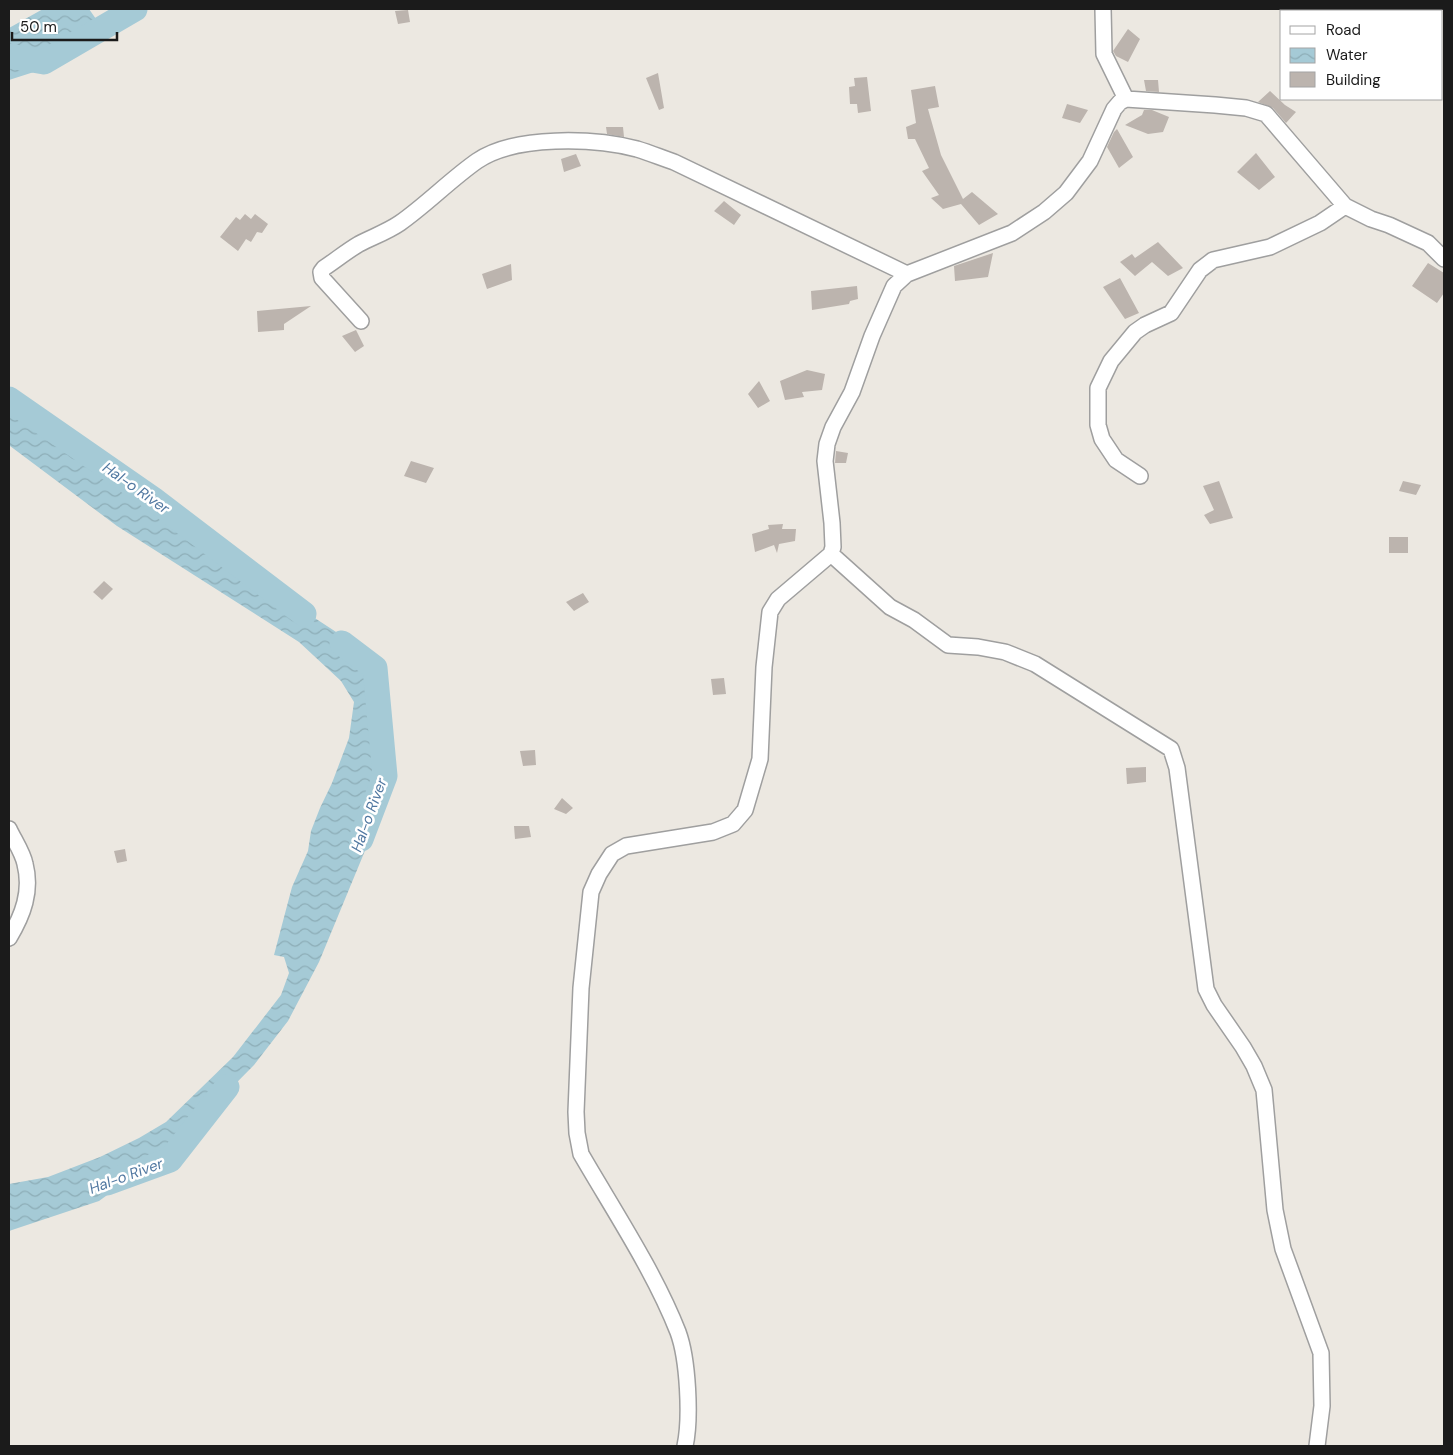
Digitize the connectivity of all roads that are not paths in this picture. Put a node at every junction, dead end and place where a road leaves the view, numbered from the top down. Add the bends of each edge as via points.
1 (1103, 9) edge
2 (1126, 99) junction
3 (1345, 206) junction
4 (1444, 259) edge
5 (907, 274) junction
6 (361, 322) dead end
7 (1140, 476) dead end
8 (832, 554) junction
9 (9, 829) edge
10 (9, 938) edge
11 (685, 1446) edge
12 (1318, 1446) edge

1 - 2 street via 1104,54
2 - 3 street via 1246,108 1266,114
2 - 5 street via 1114,109 1090,161 1066,193 1044,212 1012,233
3 - 4 street via 1428,243
3 - 7 street via 1320,223 1270,248 1213,260 1200,270 1171,313 1135,332 1111,361 1098,388 1098,425 1102,439 1116,460
5 - 6 street via 674,162 637,149 606,144 544,142 493,152 478,160 399,224 358,245 324,268 322,278
5 - 8 street via 894,286 852,392 832,427 827,444 825,461
8 - 11 street via 778,599 770,612 760,759 744,810 733,824 713,832 626,846 612,854 591,892 581,988 577,1133 581,1154 647,1267 679,1334 689,1418
8 - 12 street via 890,607 948,645 1005,652 1035,664 1171,749 1177,768 1206,989 1254,1066 1264,1090 1275,1210 1283,1249 1321,1353 1322,1406
9 - 10 street via 25,863 28,880 26,903

